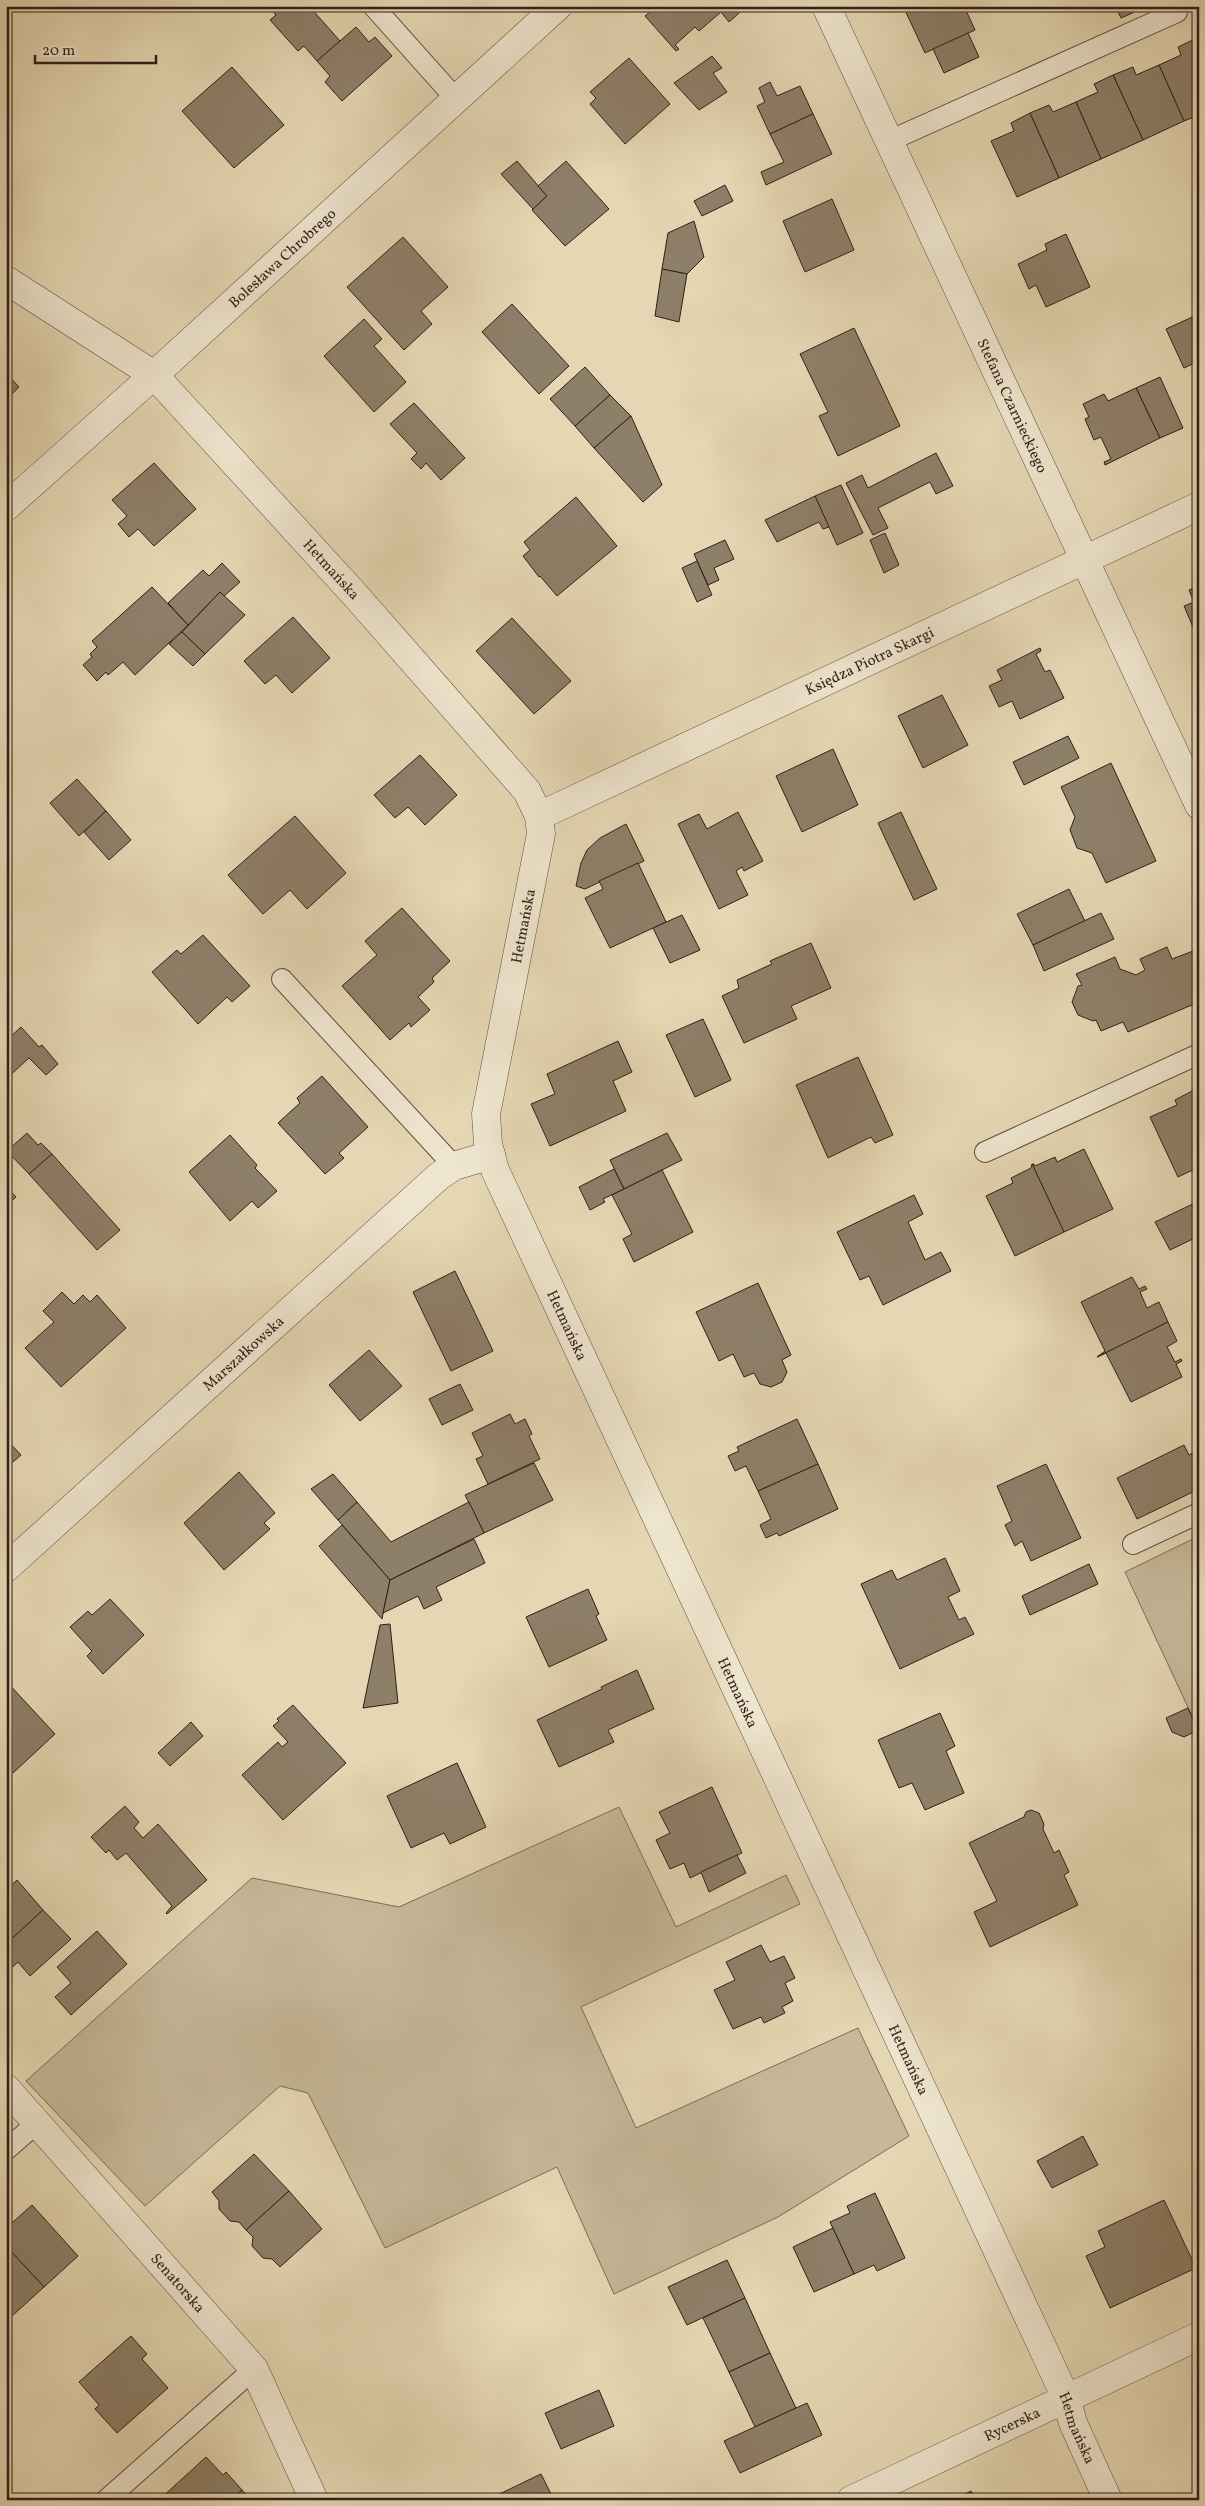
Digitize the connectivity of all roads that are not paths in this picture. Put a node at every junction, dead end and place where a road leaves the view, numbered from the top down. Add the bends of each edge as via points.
1 (373, 6) edge
2 (558, 6) edge
3 (826, 6) edge
4 (1178, 12) dead end
5 (456, 99) junction
6 (889, 141) junction
7 (6, 280) edge
8 (154, 375) junction
9 (1199, 506) edge
10 (6, 507) edge
11 (1084, 560) junction
12 (1199, 805) edge
13 (539, 816) junction
14 (282, 979) dead end
15 (1199, 1054) edge
16 (986, 1152) dead end
17 (491, 1155) junction
18 (454, 1166) junction
19 (1199, 1513) edge
20 (1133, 1544) dead end
21 (6, 1568) edge
22 (6, 2088) edge
23 (37, 2123) junction
24 (6, 2150) edge
25 (1199, 2336) edge
26 (254, 2369) junction
27 (1066, 2398) junction
28 (106, 2500) edge
29 (314, 2500) edge
30 (851, 2500) edge
31 (1108, 2500) edge

1 - 5 lane
2 - 5 street, Bolesława Chrobrego
3 - 6 street, Stefana Czarnieckiego
4 - 6 lane
5 - 8 street, Bolesława Chrobrego
6 - 11 street, Stefana Czarnieckiego
7 - 8 street, Hetmańska
8 - 10 street, Bolesława Chrobrego
8 - 13 street, Hetmańska via 356,596 527,791
9 - 11 street, Księdza Piotra Skargi
11 - 12 street, Stefana Czarnieckiego
11 - 13 street, Księdza Piotra Skargi
13 - 17 street, Hetmańska via 541,834 486,1114
14 - 18 lane
15 - 16 lane
17 - 18 street, Marszałkowska
17 - 27 street, Hetmańska via 495,1170
18 - 21 street, Marszałkowska
19 - 20 lane
22 - 23 street, Senatorska
23 - 24 lane
23 - 26 street, Senatorska
25 - 27 street, Rycerska
26 - 28 lane
26 - 29 street, Senatorska
27 - 30 street, Rycerska
27 - 31 street, Hetmańska via 1073,2423

